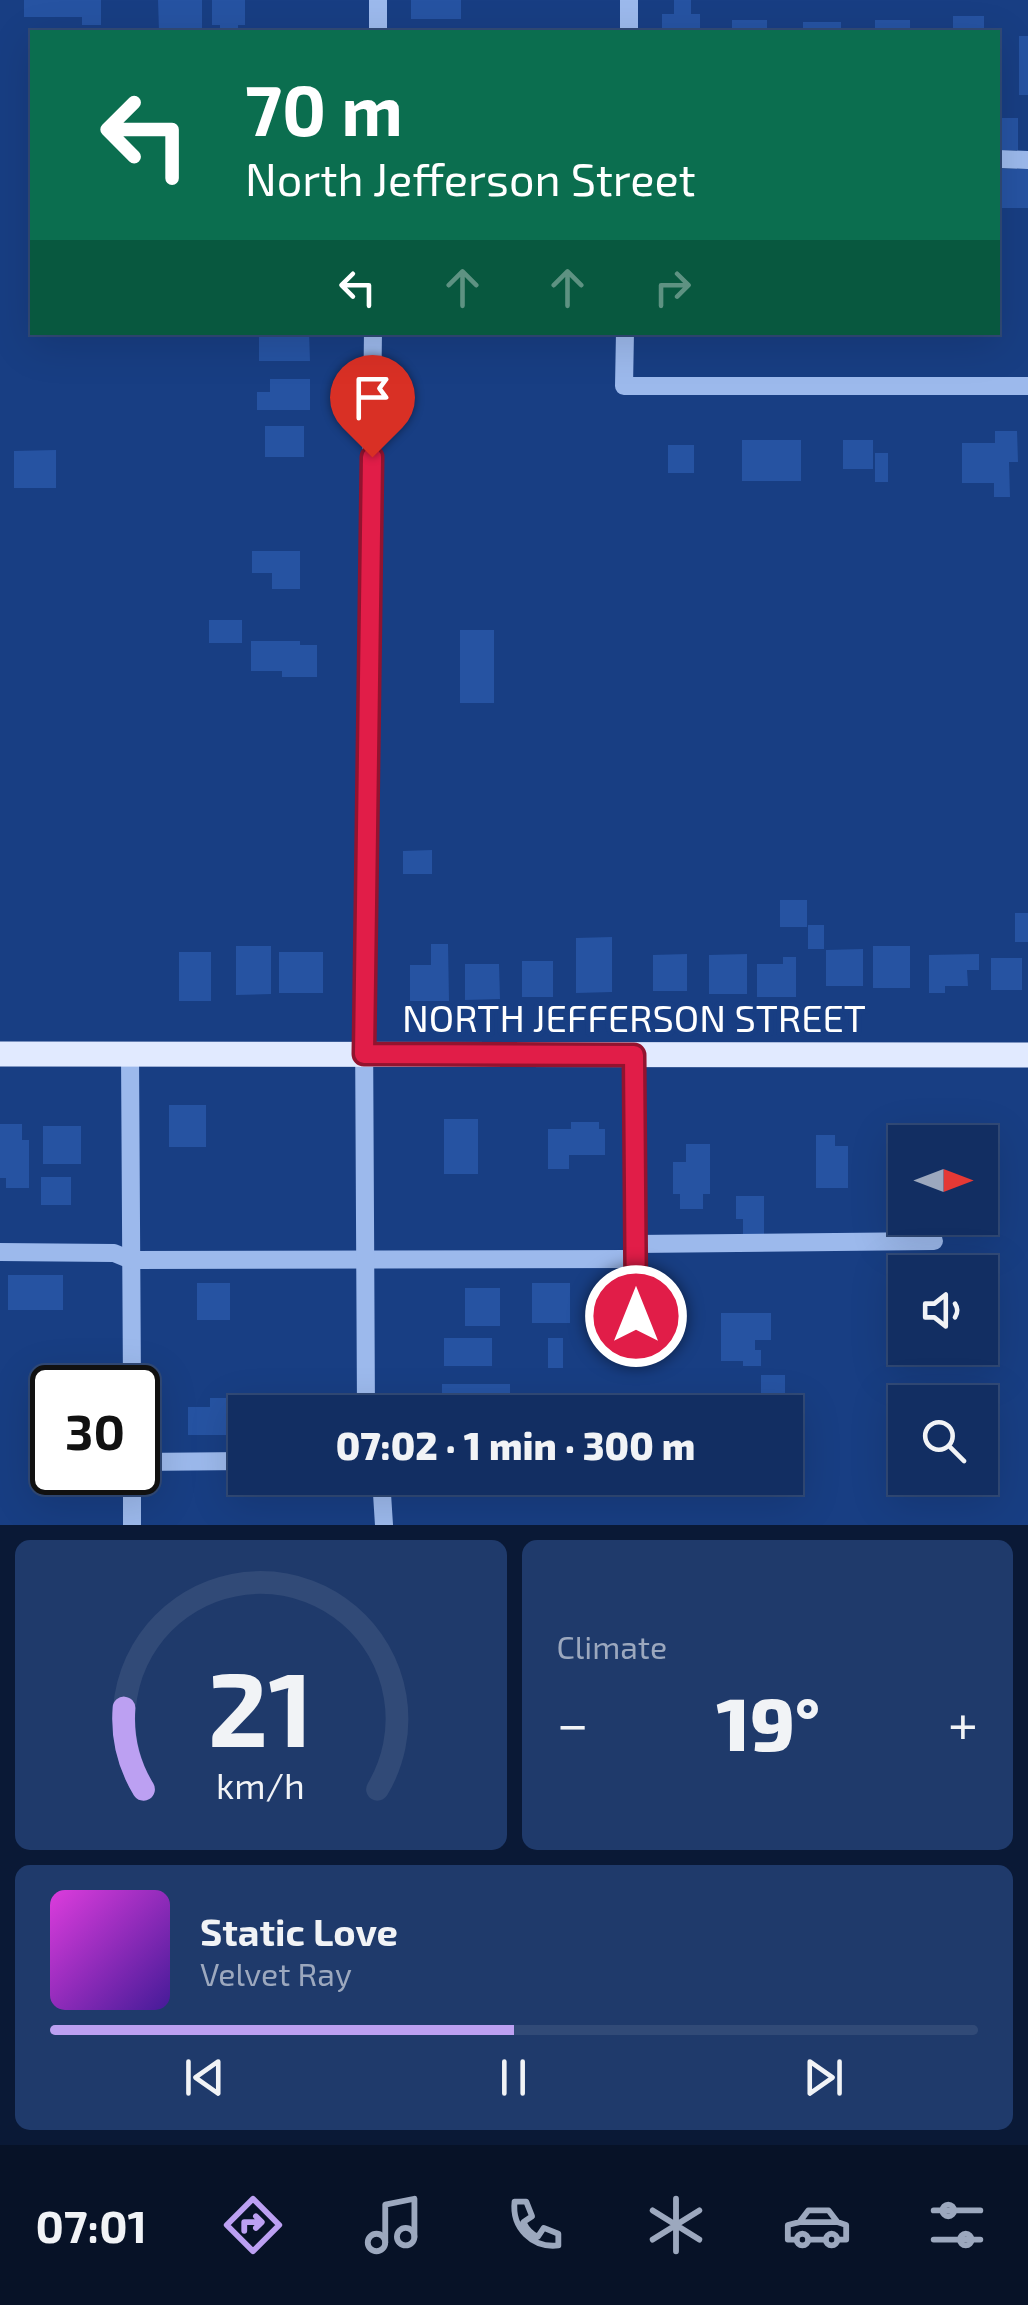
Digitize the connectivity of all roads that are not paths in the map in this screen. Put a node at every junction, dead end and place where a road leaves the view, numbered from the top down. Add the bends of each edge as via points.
1 (378, 0) edge
2 (629, 0) edge
3 (378, 30) edge
4 (629, 30) edge
5 (1000, 160) edge
6 (1028, 160) edge
7 (374, 335) edge
8 (625, 335) edge
9 (1028, 386) edge
10 (0, 1054) edge
11 (130, 1054) junction
12 (364, 1054) junction
13 (634, 1055) junction
14 (1028, 1055) edge
15 (934, 1241) dead end
16 (635, 1251) junction
17 (0, 1252) edge
18 (131, 1260) junction
19 (365, 1260) junction
20 (636, 1353) dead end
21 (132, 1365) edge
22 (366, 1395) edge
23 (160, 1462) edge
24 (228, 1462) edge
25 (132, 1495) edge
26 (382, 1495) edge
27 (132, 1525) edge
28 (384, 1525) edge

1 - 3 street
2 - 4 street
5 - 6 street
7 - 12 street
8 - 9 street via 624,386
10 - 11 main road, NORTH JEFFERSON STREET
11 - 12 main road, NORTH JEFFERSON STREET
11 - 18 street
12 - 13 main road, NORTH JEFFERSON STREET
12 - 19 street
13 - 14 main road, NORTH JEFFERSON STREET
13 - 16 street
15 - 16 street
16 - 19 street
16 - 20 street
17 - 18 street via 114,1252
18 - 19 street
18 - 21 street
19 - 22 street
23 - 24 street
25 - 27 street
26 - 28 street

